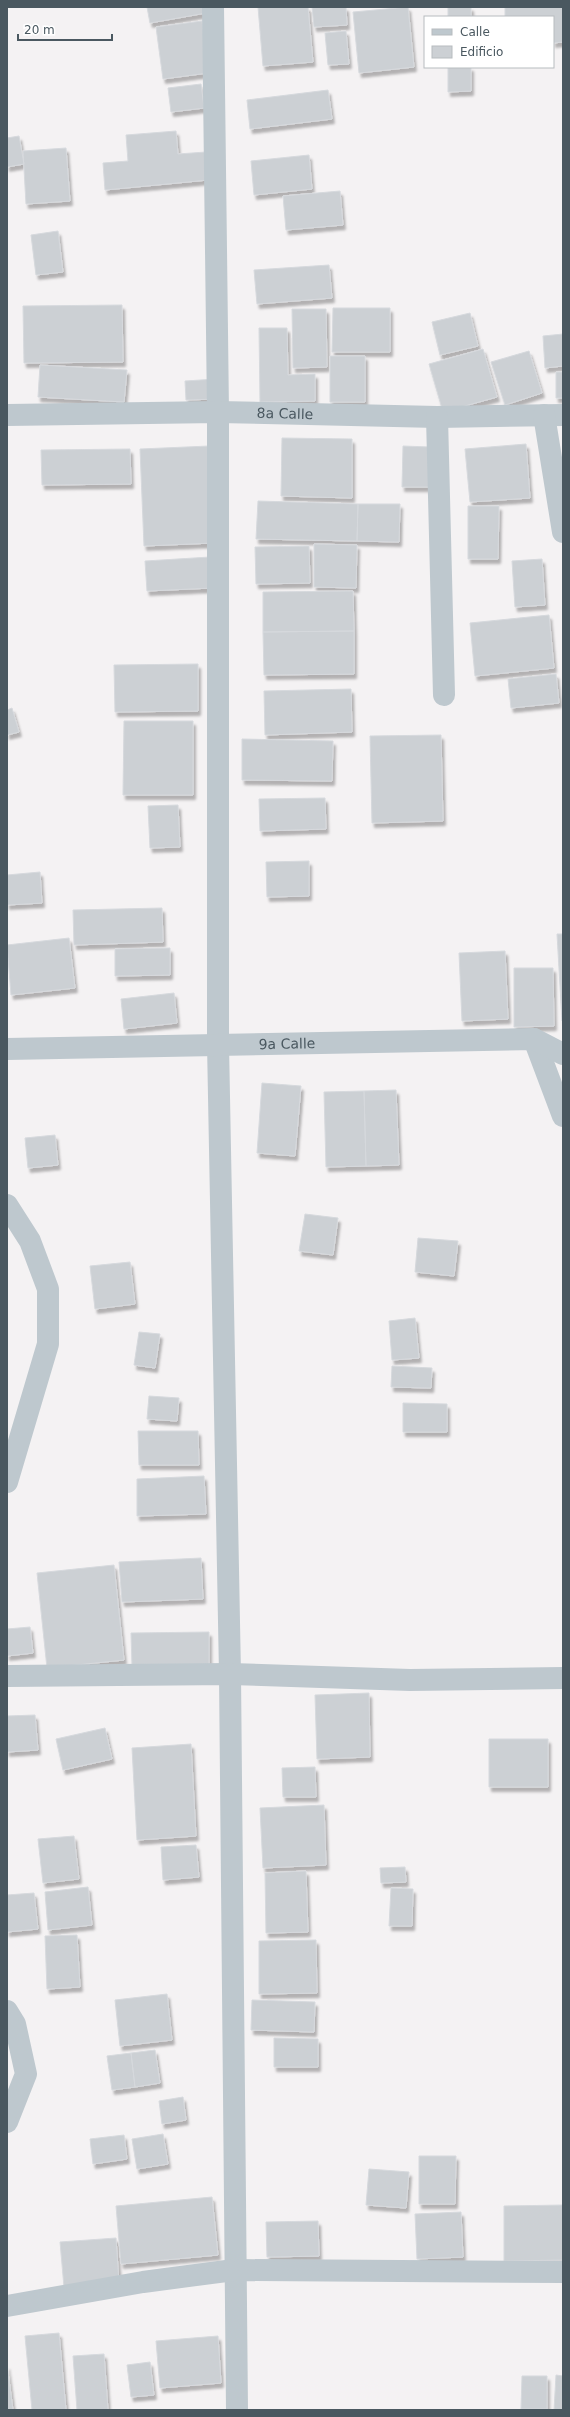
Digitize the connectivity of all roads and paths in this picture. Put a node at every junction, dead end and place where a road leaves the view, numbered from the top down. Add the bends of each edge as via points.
1 (213, 7) edge
2 (218, 412) junction
3 (7, 415) edge
4 (553, 415) edge
5 (437, 417) junction
6 (563, 532) edge
7 (444, 694) dead end
8 (534, 1039) junction
9 (218, 1044) junction
10 (7, 1049) edge
11 (563, 1054) edge
12 (563, 1116) edge
13 (7, 1205) edge
14 (7, 1482) edge
15 (230, 1674) junction
16 (7, 1676) edge
17 (563, 1678) edge
18 (7, 2011) edge
19 (7, 2122) edge
20 (234, 2270) junction
21 (563, 2272) edge
22 (7, 2306) edge
23 (237, 2410) edge

1 - 2 street
2 - 3 street, 8a Calle
2 - 5 street, 8a Calle
2 - 9 street
4 - 5 street, 8a Calle
4 - 6 street
5 - 7 street
8 - 9 street, 9a Calle
8 - 11 street, 9a Calle
8 - 12 street
9 - 10 street, 9a Calle
9 - 15 street
13 - 14 street via 30,1241 48,1288 48,1344
15 - 16 street
15 - 17 street via 410,1680
15 - 20 street
18 - 19 street via 15,2024 26,2074
20 - 21 street
20 - 22 street via 143,2282
20 - 23 street

